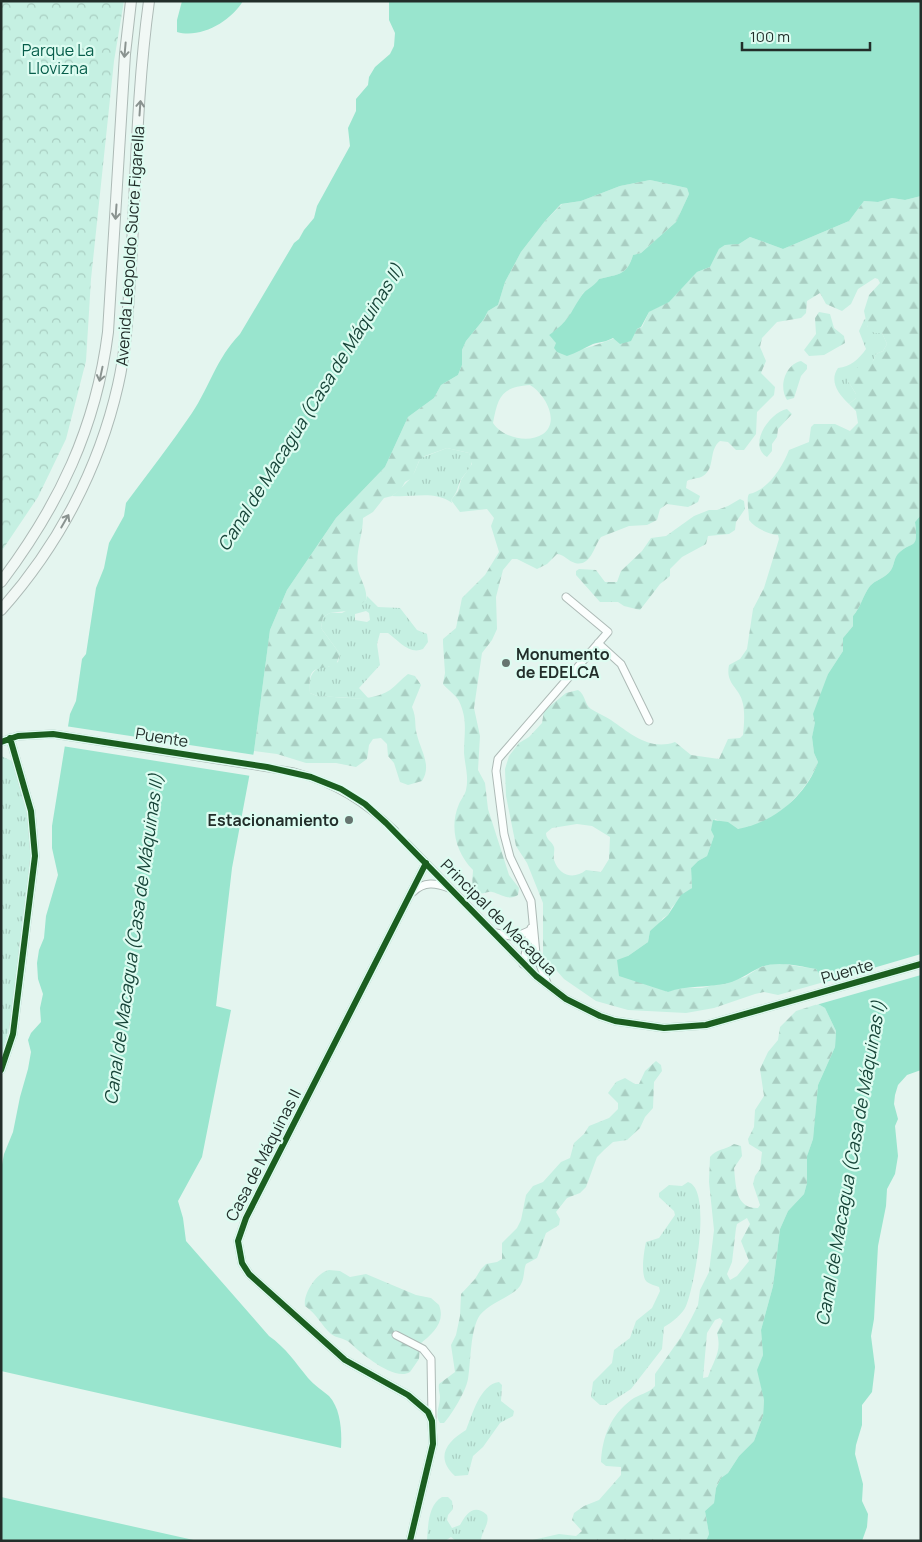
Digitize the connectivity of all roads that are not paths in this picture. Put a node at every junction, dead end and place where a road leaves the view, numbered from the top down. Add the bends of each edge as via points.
1 (131, 1) edge
2 (149, 1) edge
3 (23, 553) junction
4 (1, 571) edge
5 (1, 582) edge
6 (566, 597) dead end
7 (10, 600) junction
8 (1, 610) edge
9 (1, 619) edge
10 (598, 643) junction
11 (649, 721) dead end
12 (10, 738) junction
13 (1, 742) edge
14 (395, 831) tunnel mouth
15 (406, 843) tunnel mouth
16 (426, 863) junction
17 (452, 889) junction
18 (411, 894) junction
19 (533, 916) junction
20 (531, 930) junction
21 (493, 932) junction
22 (523, 964) junction
23 (921, 964) edge
24 (550, 987) junction
25 (780, 1005) joint
26 (1, 1070) edge
27 (396, 1335) dead end
28 (432, 1421) junction
29 (410, 1541) edge

1 -> 3 main road, Avenida Leopoldo Sucre Figarella via 103,365 90,418 76,455 50,511
7 -> 2 main road, Avenida Leopoldo Sucre Figarella via 75,505 102,441 118,383 127,322
3 - 4 main road
3 - 5 main road, Avenida Leopoldo Sucre Figarella
6 - 10 street via 608,632
7 - 8 main road, Avenida Leopoldo Sucre Figarella
7 - 9 main road
10 - 11 street via 621,664
10 - 19 street via 504,752 496,766 504,834 510,857 528,890
12 - 13 street
12 - 14 street, Puente via 53,734 267,767 311,777 341,789 365,804
12 - 26 street via 31,811 36,856 13,1034
15 - 16 street, Principal de Macagua
16 - 17 street, Principal de Macagua
16 - 18 street, Casa de Máquinas II
17 - 18 street via 430,883
17 - 21 street, Principal de Macagua
18 - 28 street, Casa de Máquinas II via 246,1218 238,1241 242,1262 254,1280 345,1360 420,1403
19 - 20 street
19 - 24 street via 538,962
20 - 21 street via 515,937
20 - 22 street
21 - 22 street, Principal de Macagua
22 - 24 street, Principal de Macagua
23 - 25 street, Puente
24 - 25 street, Principal de Macagua via 600,1016 664,1028 706,1025
27 - 28 street via 423,1349 430,1359
28 - 29 street via 433,1444

